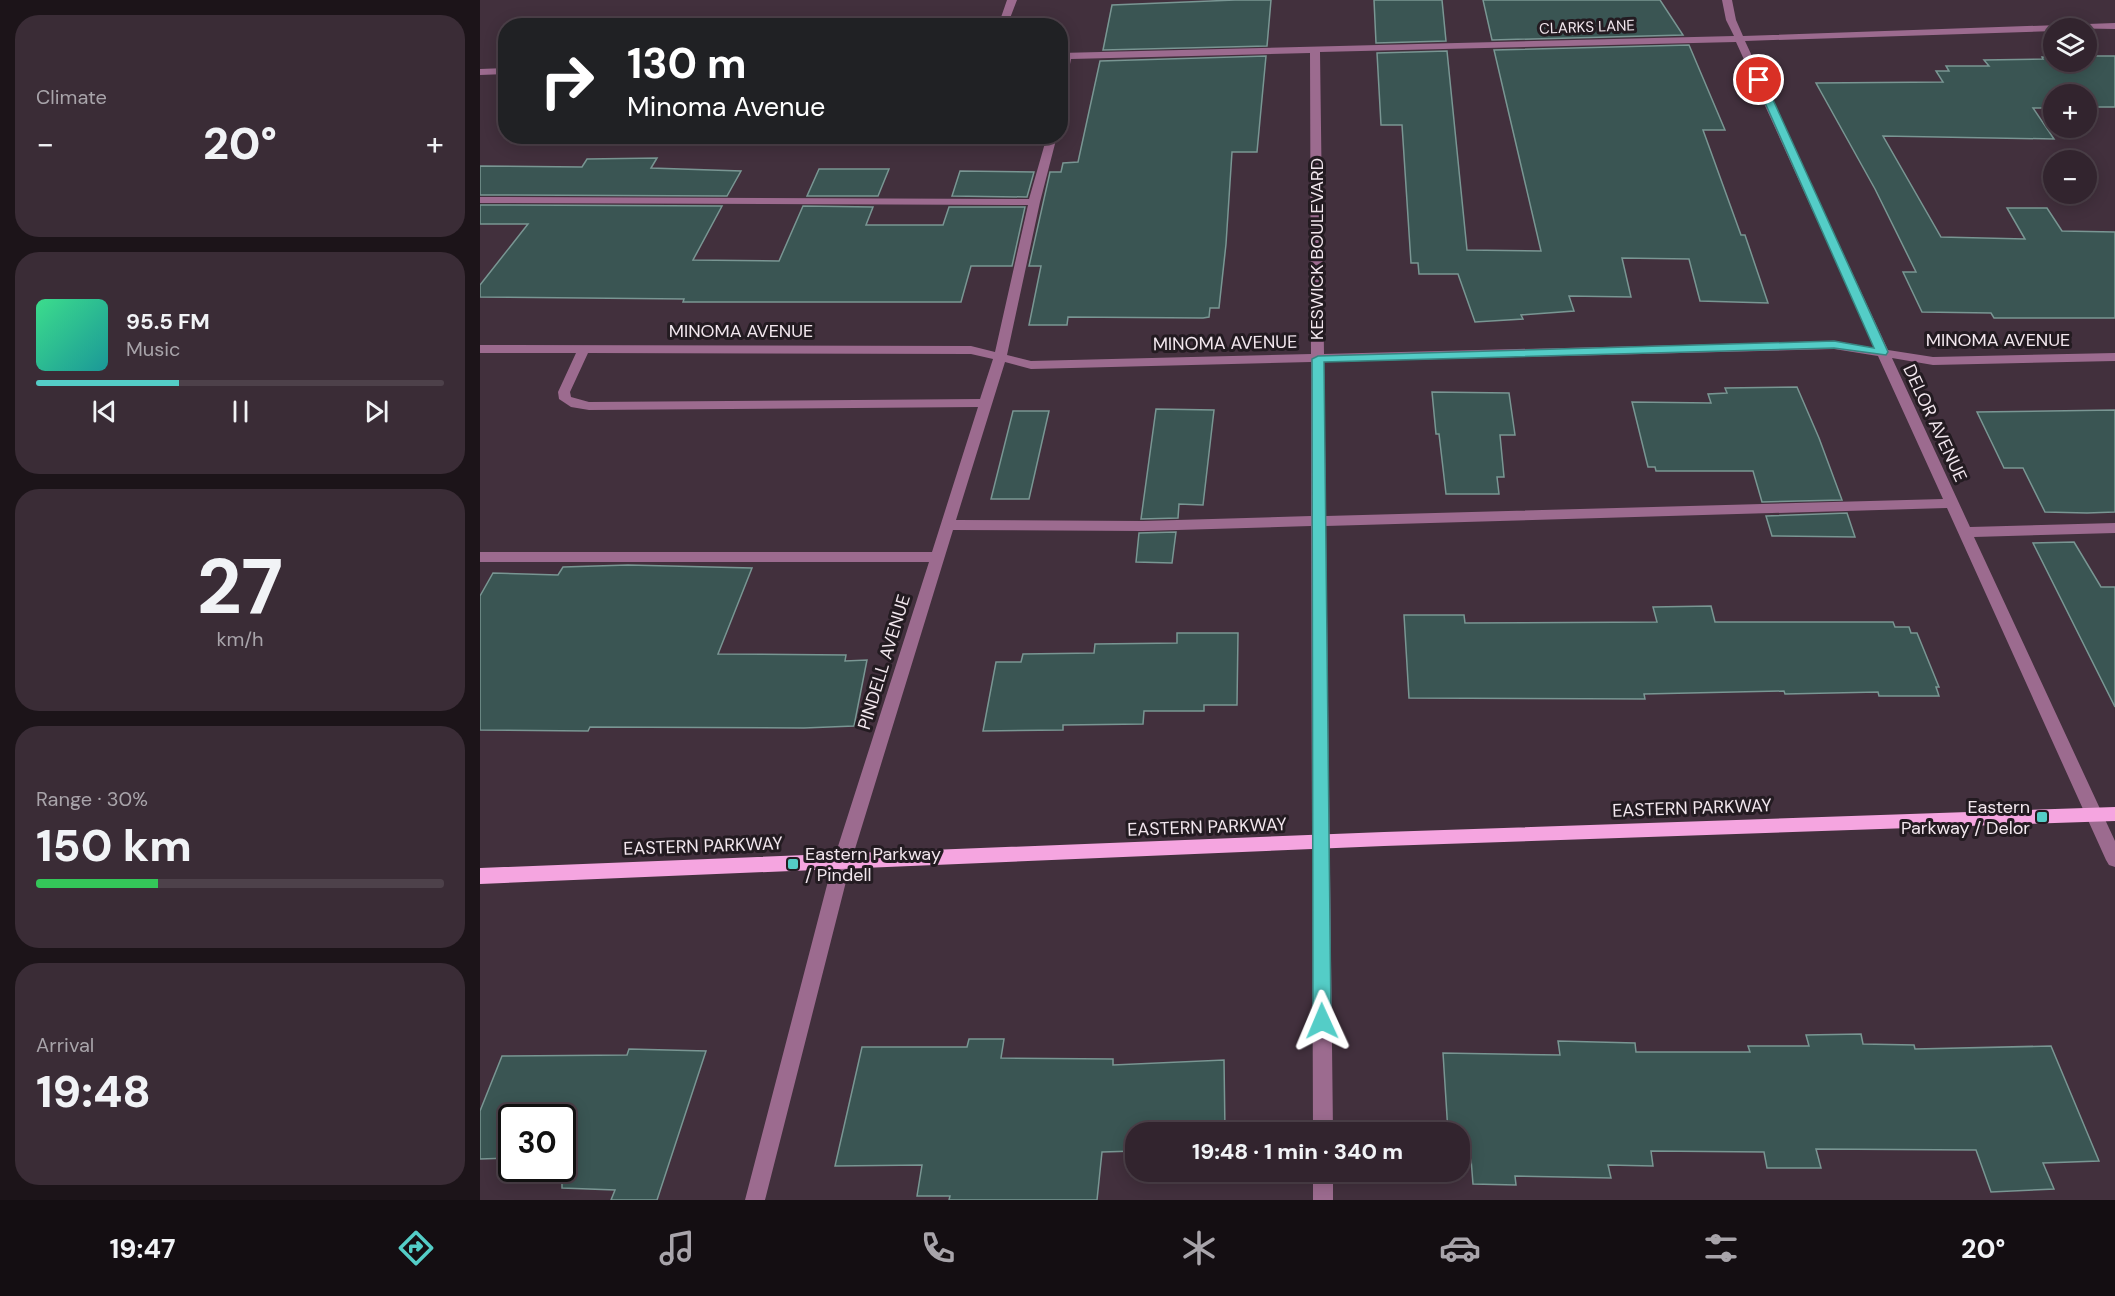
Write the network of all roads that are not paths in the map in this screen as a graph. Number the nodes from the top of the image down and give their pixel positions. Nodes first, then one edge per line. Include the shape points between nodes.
1 (1012, 0) edge
2 (1727, 0) edge
3 (1005, 18) edge
4 (2115, 26) edge
5 (1740, 39) junction
6 (1315, 50) junction
7 (1068, 56) edge
8 (498, 71) edge
9 (480, 72) edge
10 (1050, 144) edge
11 (480, 200) edge
12 (1034, 202) junction
13 (480, 349) edge
14 (584, 349) junction
15 (1882, 352) junction
16 (1000, 357) junction
17 (2115, 357) edge
18 (1318, 359) junction
19 (986, 403) junction
20 (1952, 503) junction
21 (1319, 519) junction
22 (948, 525) junction
23 (2115, 528) edge
24 (1966, 532) junction
25 (480, 557) edge
26 (938, 557) junction
27 (2115, 814) edge
28 (2095, 816) junction
29 (1321, 844) junction
30 (2115, 860) edge
31 (842, 862) junction
32 (480, 876) edge
33 (1323, 1122) edge
34 (1323, 1182) edge
35 (755, 1200) edge
36 (1323, 1200) edge

1 - 3 street
2 - 5 street, DELOR AVENUE
4 - 5 street, CLARKS LANE
5 - 6 street, CLARKS LANE
5 - 15 street, DELOR AVENUE
6 - 7 street, CLARKS LANE
6 - 18 street, KESWICK BOULEVARD
8 - 9 street
10 - 12 street, PINDELL AVENUE
11 - 12 street
12 - 16 street, PINDELL AVENUE
13 - 14 street, MINOMA AVENUE
14 - 16 street, MINOMA AVENUE via 970,350
14 - 19 street via 564,392 565,399 589,406
15 - 17 street, MINOMA AVENUE via 1934,361
15 - 18 street, MINOMA AVENUE via 1834,345
15 - 20 street, DELOR AVENUE
16 - 18 street, MINOMA AVENUE via 1031,365
16 - 19 street, PINDELL AVENUE
18 - 21 street, KESWICK BOULEVARD
19 - 22 street, PINDELL AVENUE
20 - 21 street
20 - 24 street, DELOR AVENUE
21 - 22 street via 1143,526
21 - 29 street, KESWICK BOULEVARD
22 - 26 street, PINDELL AVENUE
23 - 24 street
24 - 28 street, DELOR AVENUE
25 - 26 street
26 - 31 street, PINDELL AVENUE
27 - 28 main road, EASTERN PARKWAY
28 - 29 main road, EASTERN PARKWAY
28 - 30 street, DELOR AVENUE
29 - 31 main road, EASTERN PARKWAY
29 - 33 street, KESWICK BOULEVARD
31 - 32 main road, EASTERN PARKWAY
31 - 35 street, PINDELL AVENUE
34 - 36 street

